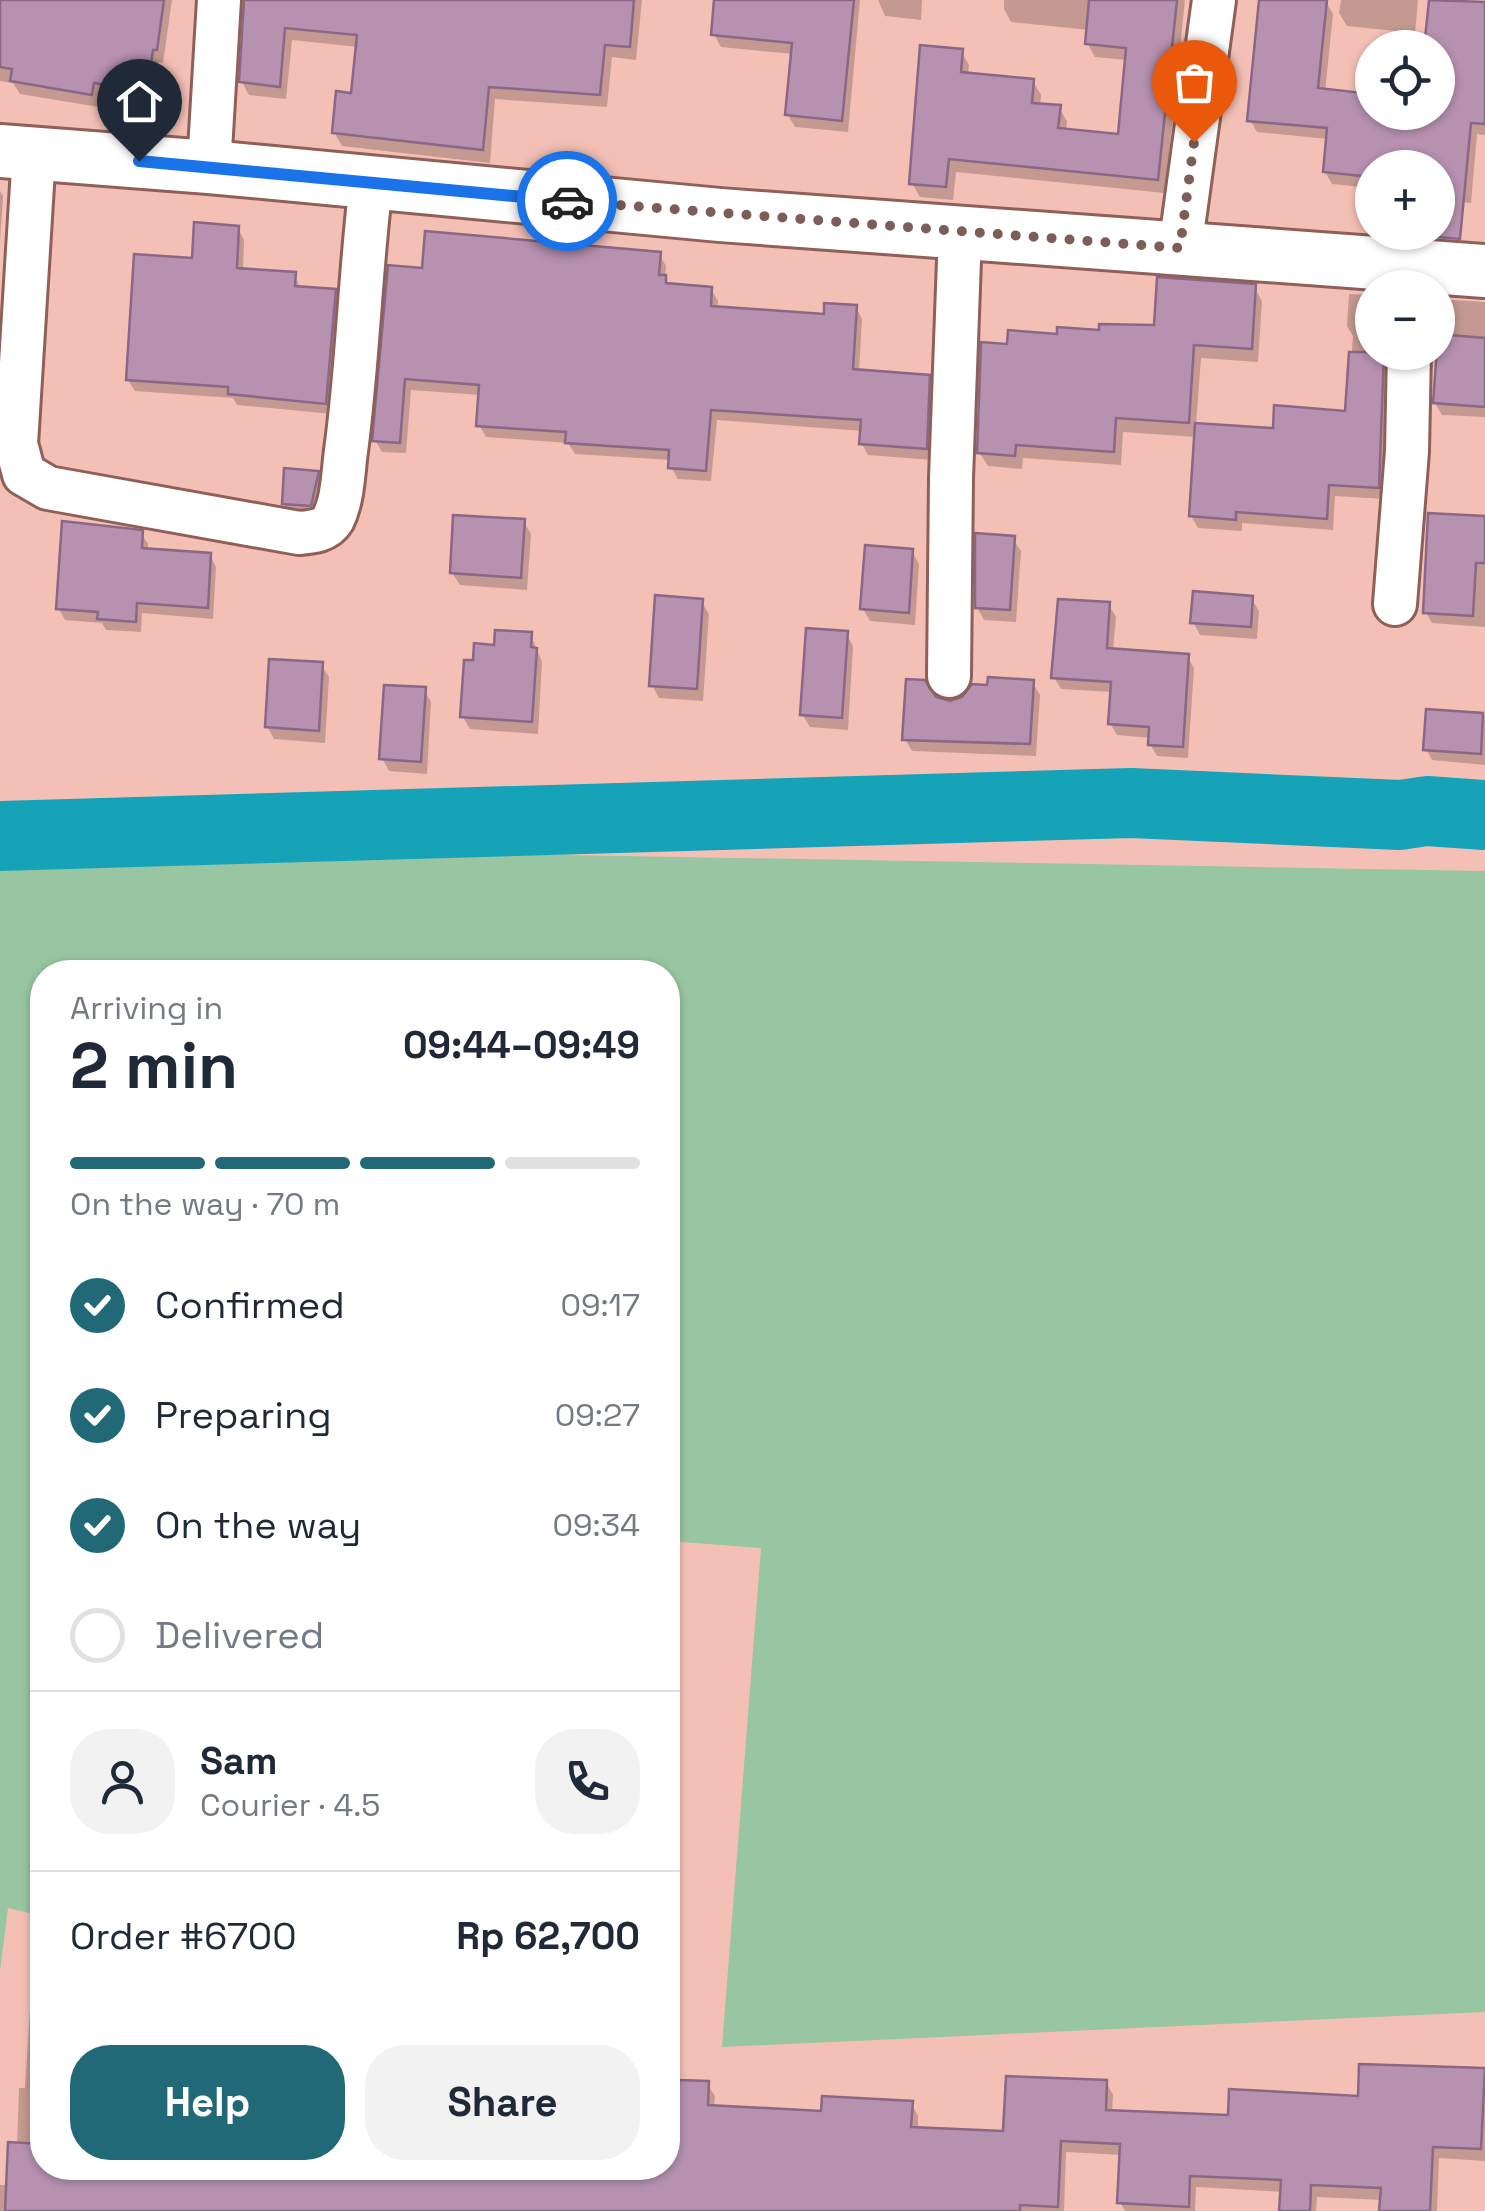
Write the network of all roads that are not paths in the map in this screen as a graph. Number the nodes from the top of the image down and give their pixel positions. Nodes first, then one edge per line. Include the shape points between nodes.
1 (218, 0) edge
2 (1214, 0) edge
3 (17, 152) edge
4 (209, 166) junction
5 (370, 184) junction
6 (960, 233) junction
7 (1180, 248) junction
8 (1361, 270) edge
9 (1485, 271) edge
10 (1455, 273) edge
11 (1409, 370) edge
12 (1395, 604) dead end
13 (949, 676) dead end

1 - 4 street
2 - 7 street
3 - 4 street
3 - 5 street via 16,444 24,474 48,488 300,533 331,523 339,502
4 - 5 street
5 - 6 street
6 - 7 street
6 - 13 street
7 - 8 street
9 - 10 street
11 - 12 street

